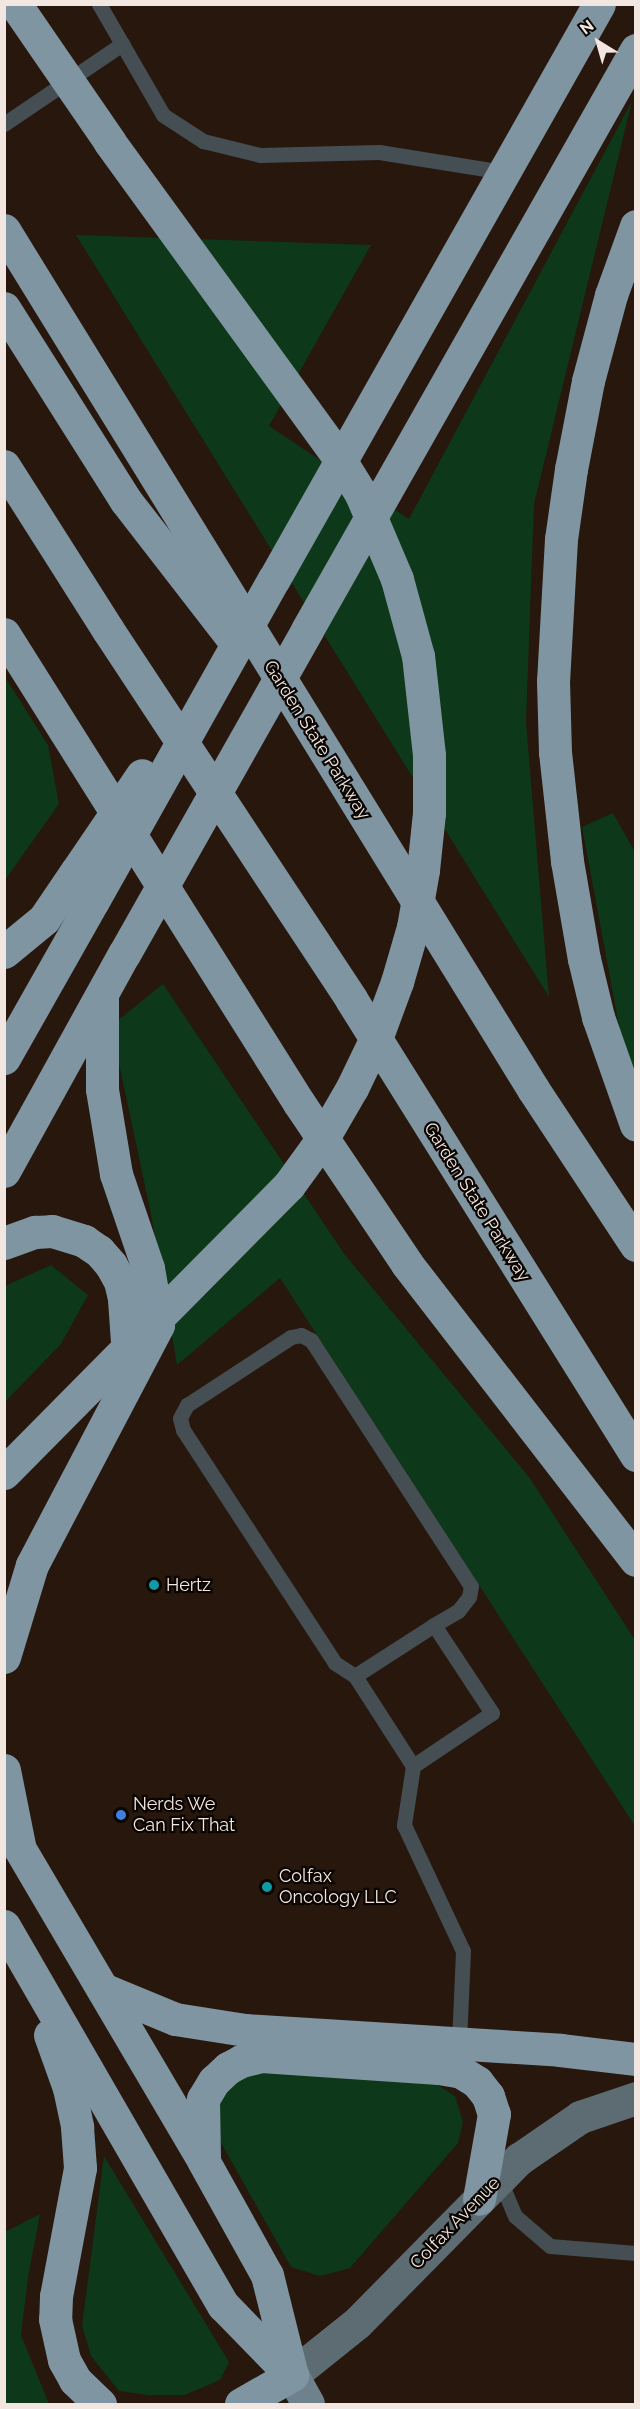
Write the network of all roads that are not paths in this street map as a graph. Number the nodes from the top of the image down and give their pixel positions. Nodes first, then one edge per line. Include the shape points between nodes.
1 (15, 4) edge
2 (99, 4) edge
3 (599, 4) edge
4 (122, 44) junction
5 (636, 50) edge
6 (4, 124) edge
7 (504, 172) junction
8 (636, 226) edge
9 (4, 231) edge
10 (4, 308) edge
11 (4, 466) edge
12 (274, 579) junction
13 (4, 634) edge
14 (341, 778) junction
15 (4, 952) edge
16 (102, 996) junction
17 (4, 1058) edge
18 (636, 1125) edge
19 (4, 1171) edge
20 (4, 1244) edge
21 (636, 1245) edge
22 (130, 1378) junction
23 (636, 1455) edge
24 (4, 1473) edge
25 (636, 1560) edge
26 (32, 1565) junction
27 (4, 1590) edge
28 (434, 1625) junction
29 (4, 1657) edge
30 (355, 1676) junction
31 (413, 1767) junction
32 (4, 1770) edge
33 (12, 1836) edge
34 (4, 1926) edge
35 (4, 1932) edge
36 (105, 1990) junction
37 (459, 2044) junction
38 (636, 2059) edge
39 (636, 2098) edge
40 (204, 2162) junction
41 (489, 2188) junction
42 (636, 2253) edge
43 (292, 2375) junction
44 (100, 2404) edge
45 (241, 2404) edge
46 (270, 2404) edge
47 (308, 2404) edge

1 - 24 highway, bridge via 110,142 311,417 361,494 397,579 418,656 429,755 429,801 421,881 398,982 367,1057 323,1138 289,1185
2 - 4 lane
3 - 7 highway
4 - 6 lane
4 - 7 lane via 163,115 203,141 260,155 380,152
5 - 16 highway, bridge
7 - 12 highway
8 - 18 highway via 611,295 588,381 571,469 561,539 553,681 563,828 584,958 598,1017
9 - 14 highway, Garden State Parkway
10 - 14 highway via 126,501
11 - 23 highway, Garden State Parkway via 351,999
12 - 15 highway, bridge via 44,919
12 - 17 highway, bridge
13 - 25 highway via 299,1103 407,1264
14 - 21 highway, Garden State Parkway via 533,1089
16 - 19 highway
16 - 22 highway via 105,1110 116,1174 148,1268 158,1325
20 - 22 highway via 35,1232 52,1231 84,1241 99,1251 120,1281
22 - 26 highway
26 - 27 highway
26 - 29 highway
28 - 30 lane
28 - 30 lane via 458,1611 469,1598 471,1586 311,1340 302,1335 291,1336 187,1405 180,1418 183,1430 335,1663
28 - 31 lane via 492,1713
30 - 31 lane
31 - 37 lane via 404,1824 463,1951
32 - 33 highway
33 - 36 highway
34 - 43 highway via 223,2305
35 - 44 highway via 55,2047 77,2127 80,2168 55,2319 64,2360 75,2380
36 - 37 highway via 175,2019 245,2030
36 - 40 highway
37 - 38 highway
39 - 41 street, Colfax Avenue via 580,2117 519,2159
40 - 41 highway via 203,2099 214,2081 241,2061 261,2056 439,2068 461,2072 477,2082 488,2096 494,2114
40 - 43 highway via 267,2275
41 - 42 lane via 550,2246
41 - 43 street, Colfax Avenue via 357,2323
43 - 45 highway
43 - 46 highway
43 - 47 main road

